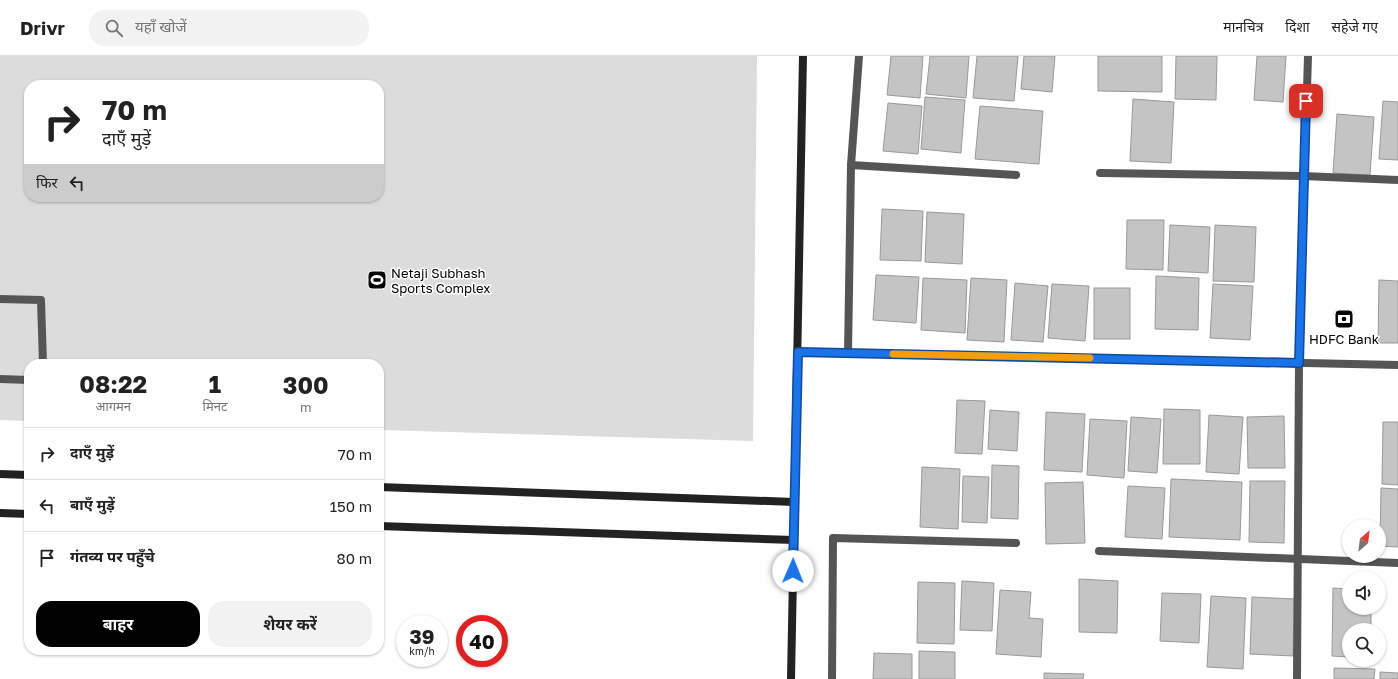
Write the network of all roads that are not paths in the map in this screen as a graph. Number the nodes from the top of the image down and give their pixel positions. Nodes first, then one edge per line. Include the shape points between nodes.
1 (803, 56) edge
2 (859, 56) edge
3 (1308, 56) edge
4 (851, 165) junction
5 (1100, 173) dead end
6 (1016, 175) dead end
7 (1303, 176) junction
8 (1398, 180) edge
9 (0, 299) edge
10 (798, 352) junction
11 (848, 353) junction
12 (43, 359) edge
13 (1299, 363) junction
14 (1398, 365) edge
15 (0, 379) edge
16 (24, 380) edge
17 (0, 474) edge
18 (24, 475) edge
19 (384, 487) edge
20 (794, 502) junction
21 (0, 513) edge
22 (24, 514) edge
23 (384, 526) edge
24 (794, 540) junction
25 (1016, 543) dead end
26 (1099, 551) dead end
27 (1297, 558) junction
28 (1398, 563) edge
29 (791, 679) edge
30 (832, 679) edge
31 (1297, 679) edge

1 - 10 street
2 - 4 street
3 - 7 street
4 - 6 street
4 - 11 street
5 - 7 street
7 - 8 street
7 - 13 street
9 - 12 street via 41,300
10 - 11 street
10 - 20 street
11 - 13 street
13 - 14 street
13 - 27 street
15 - 16 street
17 - 18 street
19 - 20 street
20 - 24 street
21 - 22 street
23 - 24 street
24 - 29 street
25 - 30 street via 833,538
26 - 27 street
27 - 28 street
27 - 31 street

